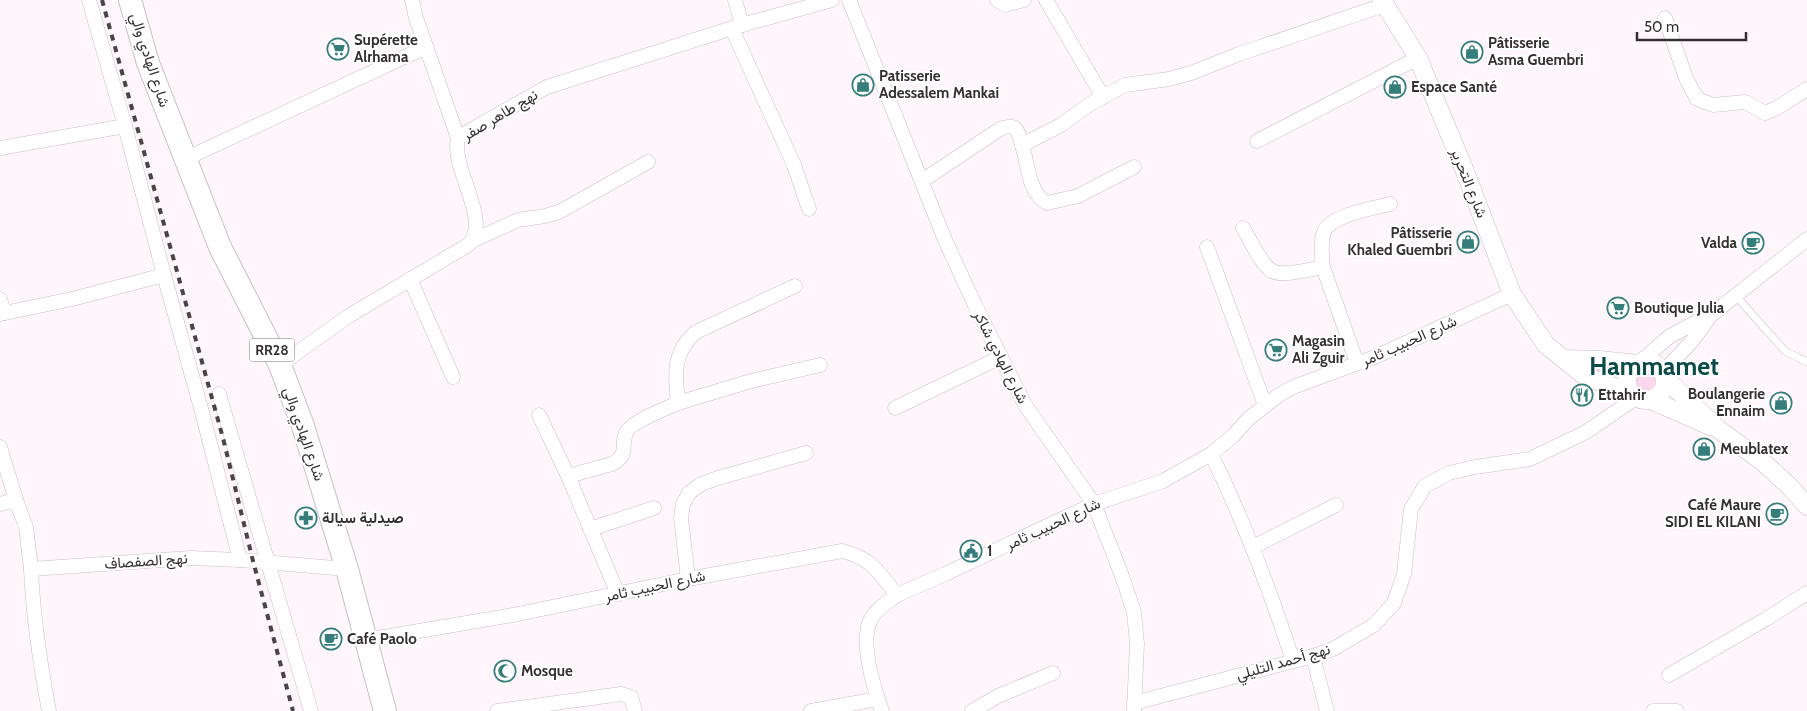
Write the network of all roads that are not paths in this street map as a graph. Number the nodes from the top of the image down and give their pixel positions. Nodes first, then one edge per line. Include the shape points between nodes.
1 (89, 0) edge
2 (130, 0) edge
3 (412, 0) edge
4 (735, 0) edge
5 (832, 0) edge
6 (849, 0) edge
7 (997, 0) edge
8 (1024, 0) edge
9 (1046, 0) edge
10 (1383, 2) edge
11 (1665, 18) dead end
12 (737, 27) junction
13 (426, 47) junction
14 (1418, 58) junction
15 (1807, 89) edge
16 (1103, 97) junction
17 (125, 126) junction
18 (458, 138) junction
19 (1257, 141) dead end
20 (1022, 145) junction
21 (0, 148) edge
22 (185, 159) junction
23 (648, 162) dead end
24 (1134, 167) dead end
25 (922, 181) junction
26 (1390, 204) dead end
27 (809, 209) dead end
28 (1243, 228) dead end
29 (474, 240) junction
30 (1807, 240) edge
31 (1207, 248) dead end
32 (1323, 267) junction
33 (164, 275) junction
34 (410, 279) junction
35 (795, 286) dead end
36 (1512, 294) junction
37 (1735, 295) junction
38 (0, 299) edge
39 (2, 314) edge
40 (1711, 315) junction
41 (1001, 357) junction
42 (1564, 359) junction
43 (1807, 362) edge
44 (1357, 363) junction
45 (1639, 363) junction
46 (280, 365) junction
47 (820, 365) dead end
48 (1664, 375) junction
49 (453, 377) dead end
50 (219, 394) dead end
51 (1639, 397) junction
52 (678, 404) junction
53 (1265, 405) junction
54 (896, 408) dead end
55 (539, 415) dead end
56 (1718, 429) junction
57 (0, 448) edge
58 (806, 453) dead end
59 (1211, 454) junction
60 (568, 476) junction
61 (16, 500) junction
62 (0, 504) edge
63 (1094, 504) junction
64 (1336, 505) dead end
65 (1807, 506) edge
66 (654, 508) dead end
67 (590, 528) junction
68 (1253, 547) junction
69 (240, 560) junction
70 (268, 562) junction
71 (32, 569) junction
72 (346, 569) junction
73 (688, 579) junction
74 (1807, 593) edge
75 (618, 594) junction
76 (897, 595) junction
77 (366, 640) junction
78 (1313, 656) junction
79 (1294, 661) junction
80 (1053, 673) dead end
81 (1668, 675) dead end
82 (880, 705) edge
83 (1134, 707) edge
84 (49, 711) edge
85 (311, 711) edge
86 (385, 711) edge
87 (497, 711) edge
88 (634, 711) edge
89 (811, 711) edge
90 (972, 711) edge
91 (1327, 711) edge
92 (1653, 711) edge
93 (1677, 711) edge

1 - 17 street
2 - 22 main road, شارع الهادي والي / RR28 via 148,63
3 - 13 street
4 - 12 street
5 - 12 street, نهج طاهر صفر
6 - 25 street, شارع الهادي شاكر
7 - 8 street via 1005,5
9 - 16 street
10 - 14 street, شارع التحرير
10 - 16 street via 1191,73 1128,84
11 - 15 street via 1686,78 1697,99 1712,105 1745,102 1765,113
12 - 18 street, نهج طاهر صفر via 547,87
12 - 27 street
13 - 18 street
13 - 22 street
14 - 19 street
14 - 36 street, شارع التحرير
16 - 20 street via 1061,125
17 - 21 street
17 - 33 street
18 - 29 street, نهج طاهر صفر via 456,148 476,223
20 - 24 street via 1038,196 1047,203 1078,196
20 - 25 street via 1016,129 1008,126
22 - 46 main road, شارع الهادي والي / RR28 via 220,248
23 - 29 street via 559,212 518,220
25 - 41 street, شارع الهادي شاكر via 945,240
26 - 32 street via 1336,219 1324,231
28 - 32 street via 1272,272
29 - 34 street
30 - 37 street
31 - 53 street
32 - 44 street
33 - 39 street
33 - 69 street
34 - 46 street via 329,328
34 - 49 street
35 - 52 street via 696,332 687,340 679,352
36 - 42 street, شارع التحرير via 1546,345
36 - 44 street, شارع الحبيب ثامر
37 - 40 street
37 - 43 lane via 1785,352
38 - 39 street
40 - 45 street via 1670,336
40 - 48 street
41 - 54 street
41 - 63 street, شارع الهادي شاكر via 1025,405
42 - 45 street
42 - 51 street, شارع التحرير via 1586,377
44 - 53 street, شارع الحبيب ثامر via 1294,387
45 - 48 street via 1654,363
45 - 51 street via 1626,380
46 - 72 main road, شارع الهادي والي / RR28 via 303,426
47 - 52 street via 751,381
48 - 51 street via 1662,392
48 - 56 street
50 - 70 street
51 - 56 street, شارع التحرير
51 - 78 street, نهج أحمد التليلي via 1586,432 1530,459 1449,473 1424,486 1411,509 1404,574 1394,603 1374,625 1333,649
52 - 60 street via 630,428 619,460
53 - 59 street, شارع الحبيب ثامر
55 - 60 street
56 - 65 street via 1763,462
57 - 61 street
58 - 73 street via 709,481 689,493 683,504 682,518
59 - 63 street, شارع الحبيب ثامر via 1163,481
59 - 68 street
60 - 67 street
61 - 62 street
61 - 71 street via 26,527
63 - 76 street, شارع الحبيب ثامر
63 - 83 street, شارع الهادي شاكر via 1134,612 1137,644
64 - 68 street
66 - 67 street
67 - 75 street
68 - 79 street
69 - 70 street, نهج الصفصاف
69 - 71 street, نهج الصفصاف via 190,558
70 - 72 street, نهج الصفصاف
70 - 85 street
71 - 84 street via 33,612
72 - 77 main road, شارع الهادي والي / RR28
73 - 75 street, شارع الحبيب ثامر
73 - 76 street, شارع الحبيب ثامر via 842,551 865,559
74 - 81 street
75 - 77 street, شارع الحبيب ثامر
76 - 82 street via 872,618 867,634 867,652
77 - 86 main road, شارع الهادي والي / RR28
78 - 79 street, نهج أحمد التليلي
78 - 91 street
79 - 83 street, نهج أحمد التليلي
80 - 90 street via 998,696
82 - 89 street
87 - 88 street via 622,694 631,698
92 - 93 street

